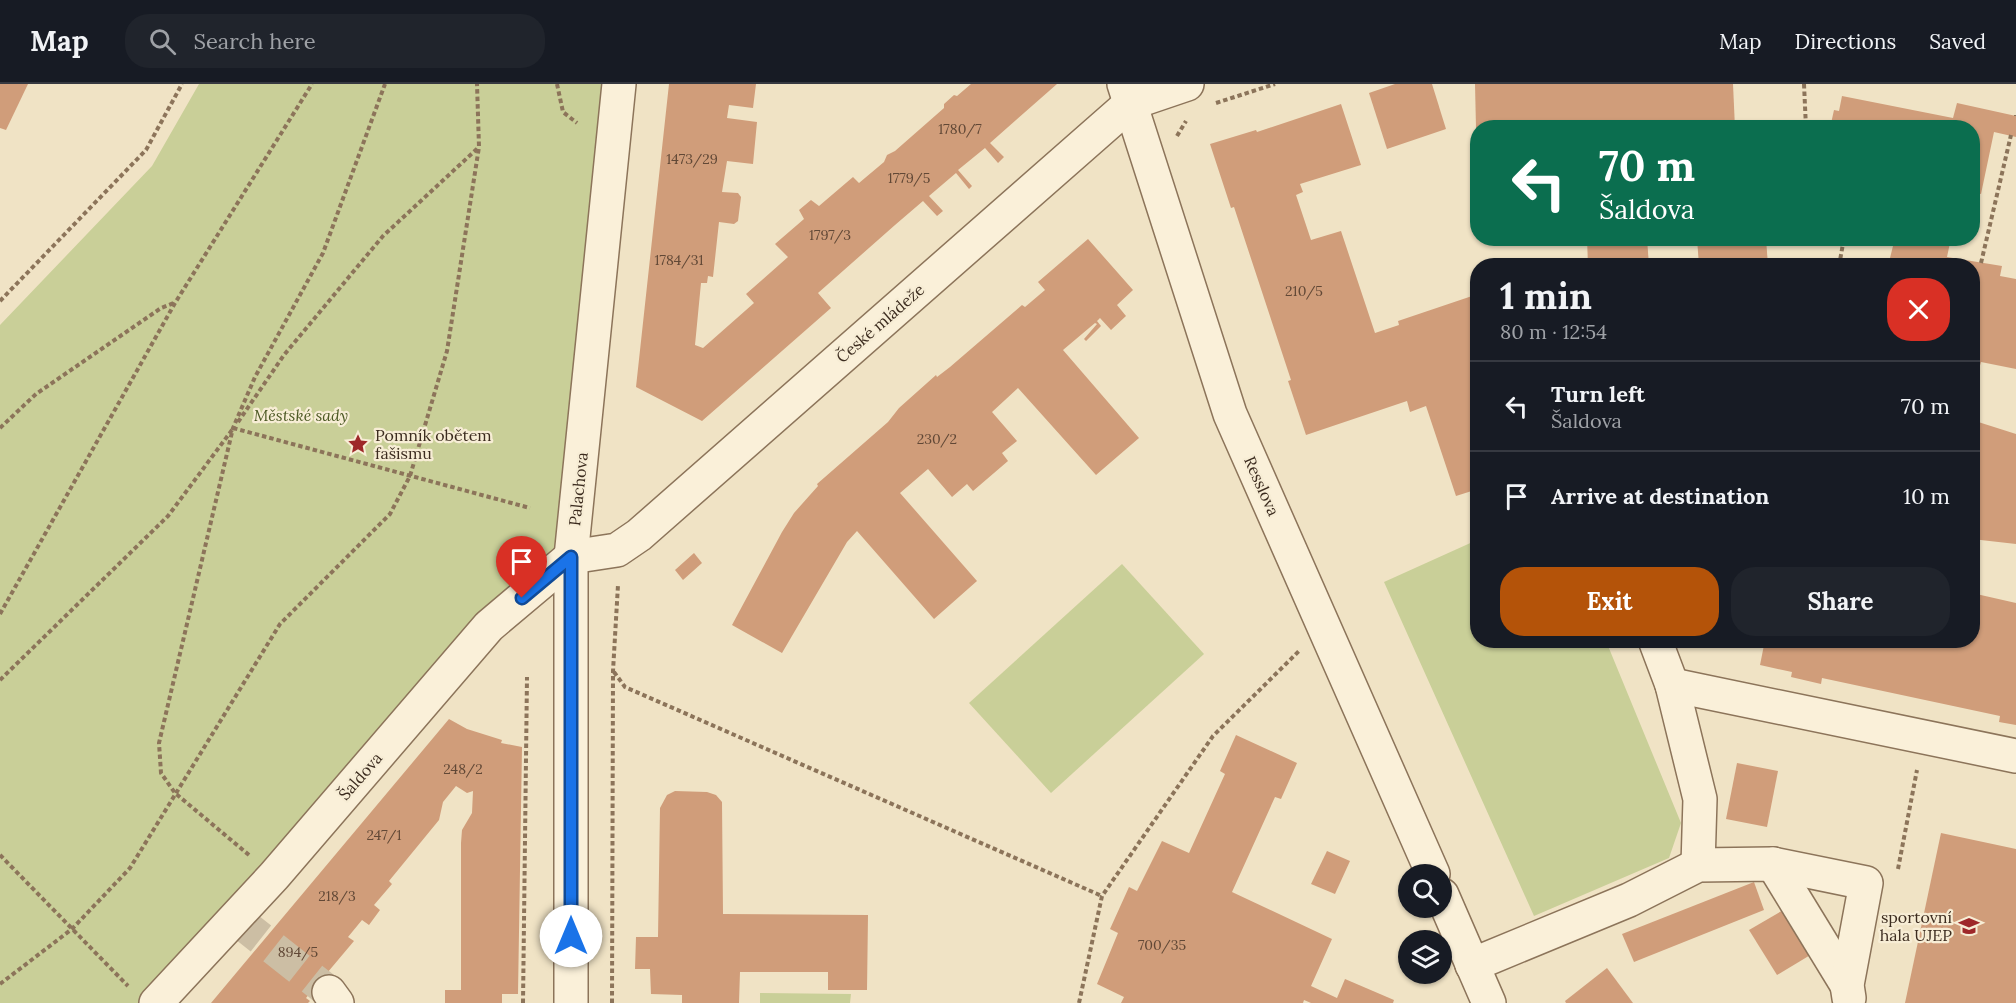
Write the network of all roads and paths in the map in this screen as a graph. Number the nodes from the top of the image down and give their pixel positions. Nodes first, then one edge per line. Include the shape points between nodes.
1 (182, 84) edge
2 (312, 84) edge
3 (385, 84) edge
4 (477, 84) edge
5 (557, 84) edge
6 (619, 84) edge
7 (1187, 84) edge
8 (1275, 84) edge
9 (1804, 84) edge
10 (1132, 90) edge
11 (1213, 104) dead end
12 (1188, 118) dead end
13 (1806, 120) edge
14 (577, 123) dead end
15 (2011, 135) dead end
16 (1174, 142) dead end
17 (479, 147) junction
18 (1982, 263) dead end
19 (0, 301) edge
20 (175, 303) junction
21 (0, 428) edge
22 (233, 428) junction
23 (410, 476) junction
24 (530, 508) dead end
25 (571, 557) junction
26 (618, 583) dead end
27 (0, 614) edge
28 (1657, 648) edge
29 (1301, 649) dead end
30 (613, 671) junction
31 (527, 677) dead end
32 (0, 680) edge
33 (1672, 686) junction
34 (1923, 737) junction
35 (2016, 756) edge
36 (175, 793) junction
37 (0, 855) edge
38 (250, 856) dead end
39 (1429, 864) edge
40 (1773, 864) junction
41 (1698, 865) junction
42 (1897, 874) dead end
43 (1102, 896) junction
44 (1452, 918) edge
45 (72, 929) junction
46 (1472, 965) junction
47 (0, 984) edge
48 (143, 996) edge
49 (524, 1003) edge
50 (571, 1003) edge
51 (612, 1003) edge
52 (1079, 1003) edge
53 (1489, 1003) edge

1 - 19 path via 146,150
2 - 20 path
3 - 22 path via 322,253 255,377
4 - 17 path
5 - 14 path via 563,112
6 - 25 street, Palachova
7 - 10 street, České mládeže
8 - 11 path
9 - 13 path
10 - 25 street, České mládeže via 639,535 617,549
10 - 39 street, Resslova via 1230,414
12 - 16 path
15 - 18 path
17 - 22 path via 383,236 284,355
17 - 23 path via 447,351
20 - 21 path via 160,308 36,394
20 - 27 path
22 - 23 path
22 - 32 path via 168,516
22 - 36 path via 159,742 161,773
23 - 24 path
23 - 36 path via 390,514 280,624
25 - 48 street, Šaldova via 489,626 274,876
25 - 50 street, Palachova
26 - 30 path
28 - 33 street
29 - 43 path via 1213,736
30 - 43 path via 625,687
30 - 51 path
31 - 49 path
33 - 34 street
33 - 41 street via 1700,799
34 - 35 street
34 - 42 path
36 - 38 path
36 - 45 path via 130,868
37 - 45 path
40 - 40 street via 1866,883 1848,991
40 - 41 street
41 - 46 street via 1629,900
43 - 52 path
44 - 46 street
45 - 47 path
45 - 48 path
46 - 53 street

